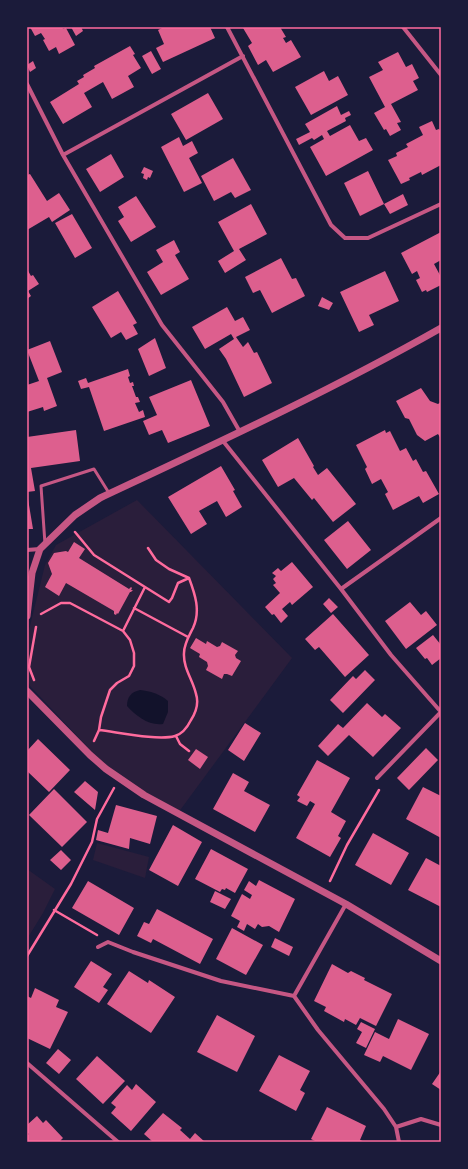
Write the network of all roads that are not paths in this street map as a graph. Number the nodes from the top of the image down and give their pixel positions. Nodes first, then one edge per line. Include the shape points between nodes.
1 (227, 27) edge
2 (403, 27) edge
3 (242, 56) junction
4 (441, 75) edge
5 (27, 84) edge
6 (63, 155) junction
7 (441, 204) edge
8 (441, 328) edge
9 (240, 432) junction
10 (222, 440) junction
11 (109, 493) junction
12 (441, 518) edge
13 (42, 547) junction
14 (27, 550) edge
15 (341, 589) junction
16 (27, 616) edge
17 (27, 691) edge
18 (441, 712) edge
19 (378, 778) road end
20 (346, 904) junction
21 (98, 947) dead end
22 (441, 960) edge
23 (294, 996) junction
24 (27, 1063) edge
25 (441, 1125) edge
26 (396, 1127) junction
27 (118, 1142) edge
28 (399, 1142) edge

1 - 3 street
2 - 4 street
3 - 6 street
3 - 7 street via 331,225 345,238 368,238
5 - 6 street
6 - 9 street via 162,325 223,402
8 - 9 street via 383,361
9 - 10 street
10 - 11 street
10 - 15 street
11 - 13 street via 75,515
11 - 13 lane via 94,469 41,486
12 - 15 street
13 - 14 street
13 - 16 street via 32,574
15 - 18 street via 391,655
17 - 20 street via 90,755 144,795
18 - 19 street
20 - 22 street
20 - 23 street
21 - 23 street via 108,942 221,981
23 - 26 street
24 - 27 street
25 - 26 street via 420,1118
26 - 28 street

